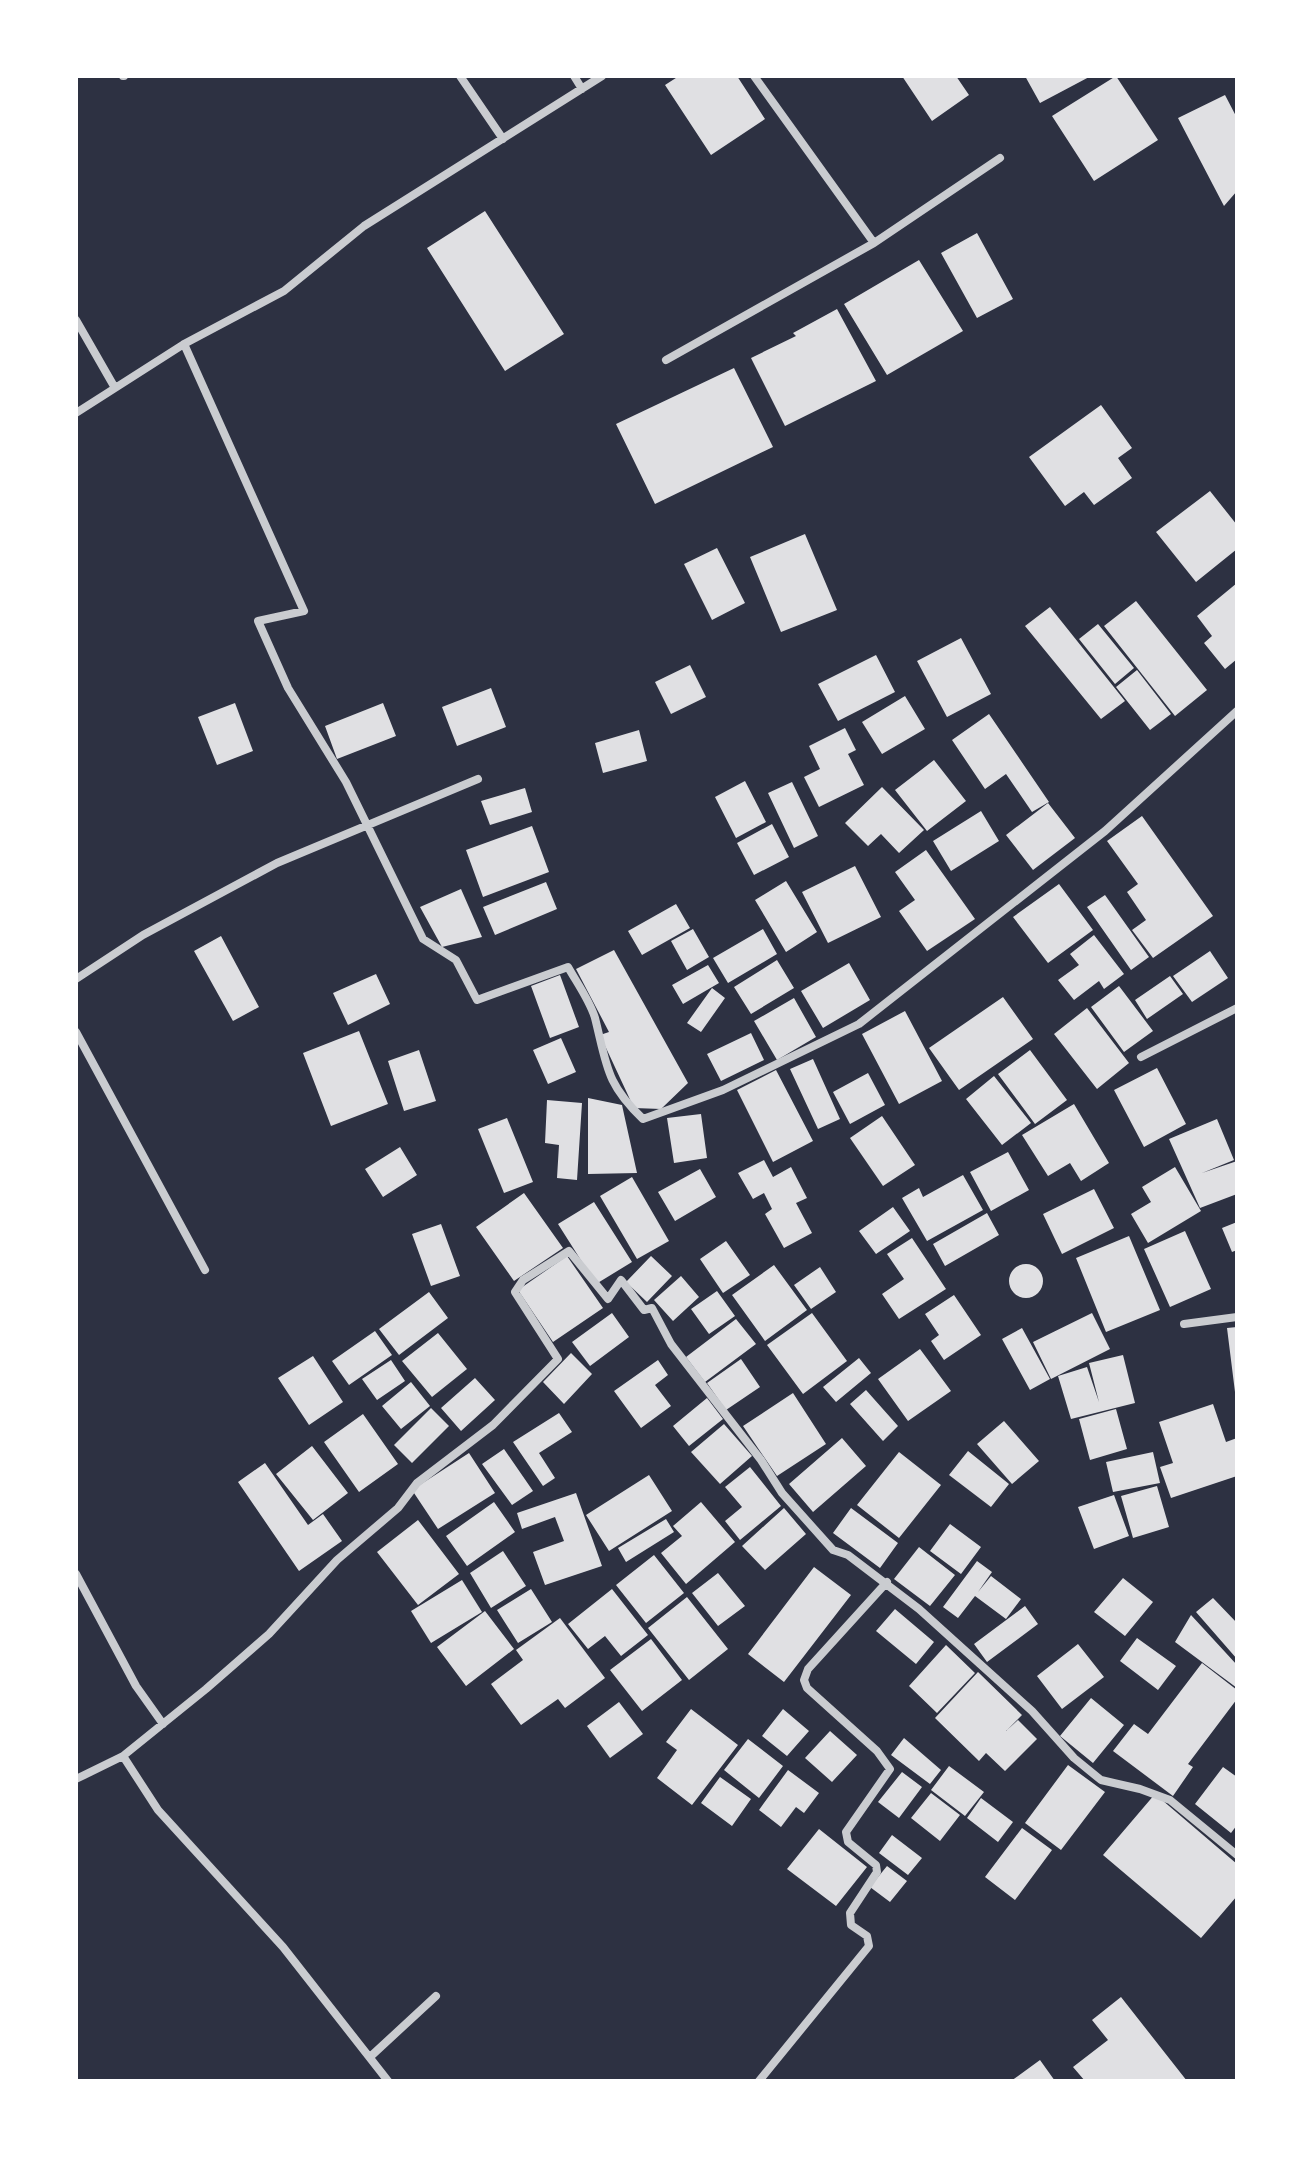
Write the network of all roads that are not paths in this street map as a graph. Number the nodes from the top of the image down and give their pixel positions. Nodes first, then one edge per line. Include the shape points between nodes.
1 (460, 76) edge
2 (574, 76) edge
3 (602, 76) edge
4 (754, 76) edge
5 (582, 89) junction
6 (503, 139) junction
7 (1000, 158) dead end
8 (874, 243) junction
9 (76, 320) edge
10 (184, 344) junction
11 (666, 360) dead end
12 (115, 388) junction
13 (76, 413) edge
14 (1237, 711) edge
15 (478, 779) dead end
16 (366, 823) junction
17 (76, 979) edge
18 (1237, 1008) edge
19 (76, 1032) edge
20 (1141, 1057) dead end
21 (205, 1270) dead end
22 (1237, 1317) edge
23 (1184, 1324) dead end
24 (76, 1574) edge
25 (887, 1582) junction
26 (163, 1724) junction
27 (123, 1756) junction
28 (76, 1779) edge
29 (1237, 1855) edge
30 (436, 1996) dead end
31 (370, 2057) junction
32 (388, 2081) edge
33 (759, 2081) edge

1 - 6 street
2 - 5 street
3 - 5 street
4 - 8 street
5 - 6 street
6 - 10 street via 364,226 284,291
7 - 8 street
8 - 11 street
9 - 12 street
10 - 12 street
10 - 16 street via 304,611 258,621 288,688
12 - 13 street
14 - 16 street via 1105,831 859,1024 723,1090 643,1119 618,1095 594,1016 568,967 477,1000 456,960 423,939
15 - 16 street
16 - 17 street via 200,903
18 - 20 street
19 - 21 street
22 - 23 street
24 - 26 street via 136,1686
25 - 26 street via 833,1550 782,1493 671,1344 652,1308 644,1310 621,1280 608,1299 569,1251 523,1280 515,1292 558,1359 493,1425 417,1483 269,1634
25 - 29 street via 1101,1780 1170,1800
25 - 33 street via 808,1669 804,1680 890,1769 846,1832 848,1842 876,1865 877,1872 850,1913 851,1925 867,1936 869,1946
26 - 27 street
27 - 28 street
27 - 31 street via 158,1810 283,1947
30 - 31 street
31 - 32 street

